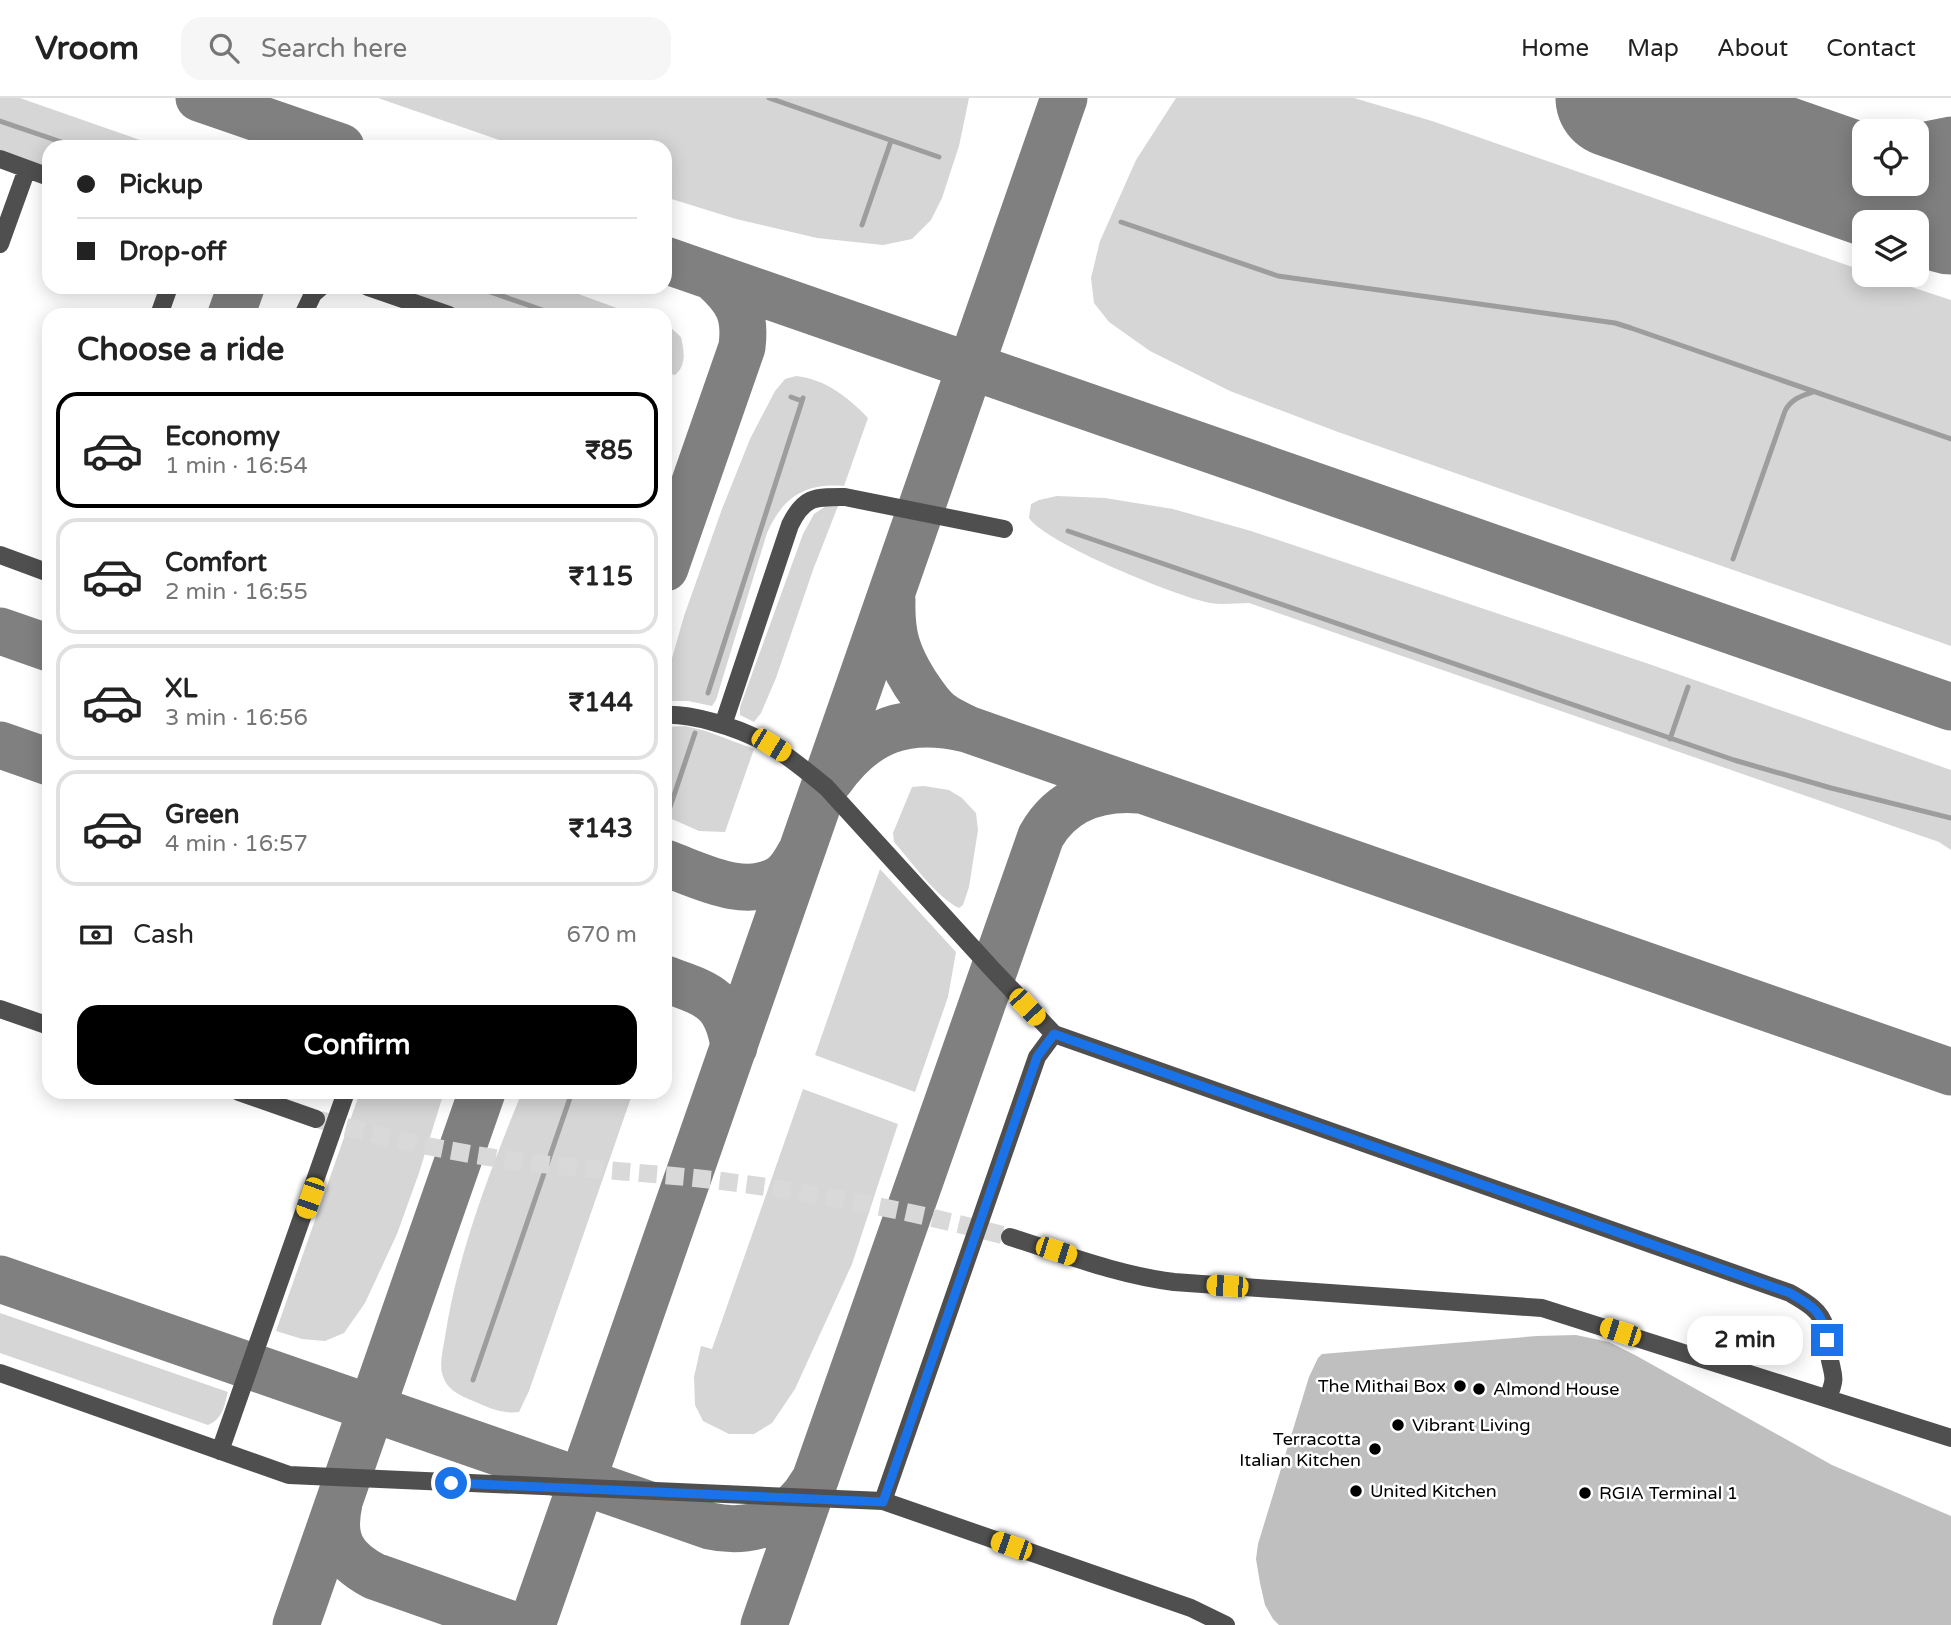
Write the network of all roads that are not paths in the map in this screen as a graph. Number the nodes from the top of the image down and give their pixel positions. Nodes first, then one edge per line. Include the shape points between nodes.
1 (0, 159) edge
2 (27, 169) junction
3 (42, 174) edge
4 (0, 244) edge
5 (388, 294) edge
6 (429, 308) edge
7 (1004, 529) dead end
8 (0, 555) edge
9 (42, 570) edge
10 (672, 715) edge
11 (723, 725) junction
12 (0, 1009) edge
13 (42, 1024) edge
14 (1054, 1034) junction
15 (259, 1099) edge
16 (344, 1099) edge
17 (316, 1119) tunnel mouth
18 (1010, 1237) tunnel mouth
19 (0, 1373) edge
20 (1828, 1398) junction
21 (1951, 1438) edge
22 (220, 1451) junction
23 (883, 1502) junction
24 (1226, 1625) edge

1 - 2 lane
2 - 3 lane
2 - 4 lane
5 - 6 lane
7 - 11 lane via 845,497 807,502 790,525
8 - 9 lane
10 - 11 lane
11 - 14 lane via 759,738 802,765 826,787
12 - 13 lane
14 - 20 lane via 1790,1293 1817,1311 1825,1325 1835,1380
14 - 23 lane via 1037,1057
15 - 17 lane
16 - 22 lane
18 - 20 lane via 1148,1279 1542,1308
19 - 22 lane
20 - 21 lane
22 - 23 lane via 289,1475
23 - 24 lane via 1191,1608

